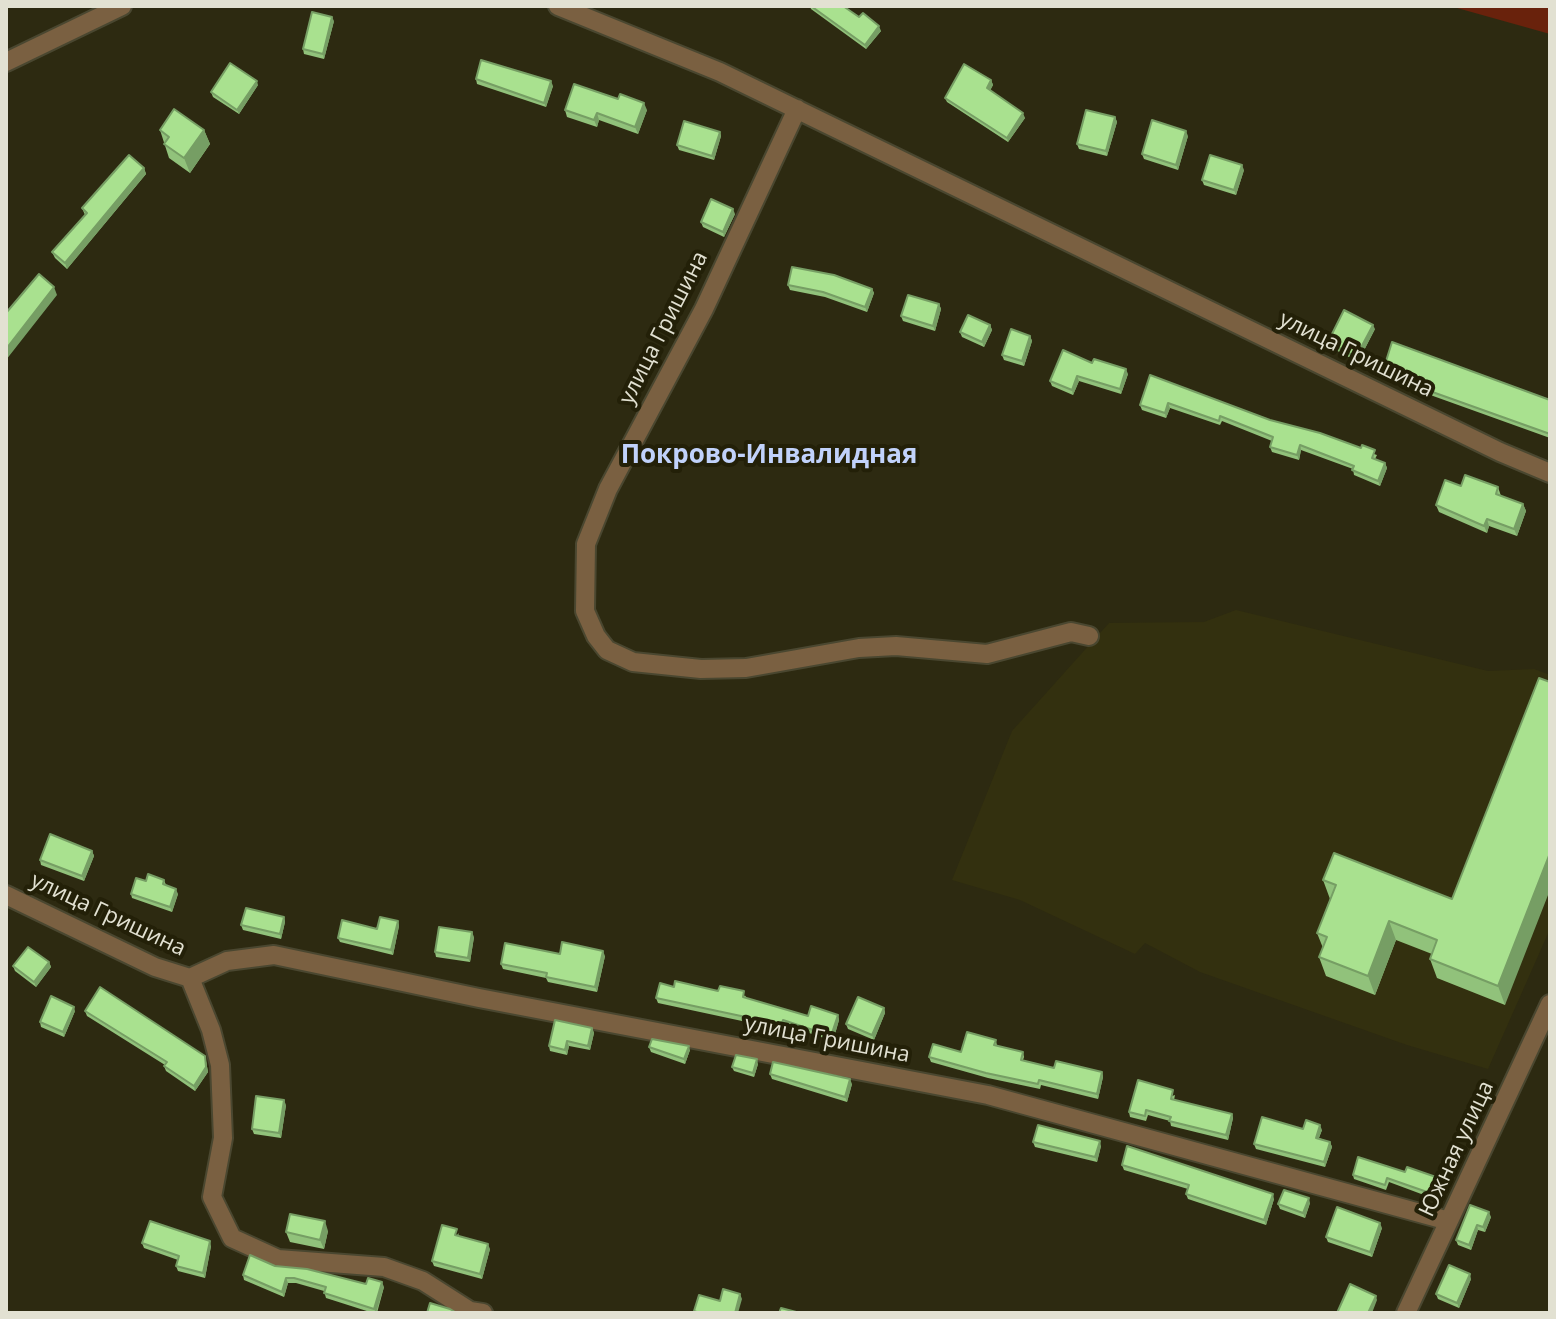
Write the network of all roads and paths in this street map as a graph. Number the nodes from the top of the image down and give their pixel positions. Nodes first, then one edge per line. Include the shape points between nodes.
1 (122, 6) edge
2 (558, 6) edge
3 (6, 62) edge
4 (797, 109) junction
5 (1550, 473) edge
6 (1089, 636) dead end
7 (6, 895) edge
8 (190, 978) junction
9 (1550, 1004) edge
10 (1543, 1040) edge
11 (1449, 1221) junction
12 (483, 1313) edge
13 (1406, 1313) edge

1 - 3 street
2 - 4 street, улица Гришина
4 - 5 street, улица Гришина
4 - 6 street, улица Гришина via 704,309 608,489 586,544 585,611 596,636 607,650 633,662 701,669 746,668 896,646 987,654 1071,632
7 - 8 street, улица Гришина via 155,967
8 - 11 street, улица Гришина via 227,961 274,955 988,1095
8 - 12 street, улица Гришина via 220,1065 223,1138 212,1197 232,1238 278,1259 384,1267
9 - 10 street, Южная улица
10 - 11 street, Южная улица
11 - 13 street, Южная улица

